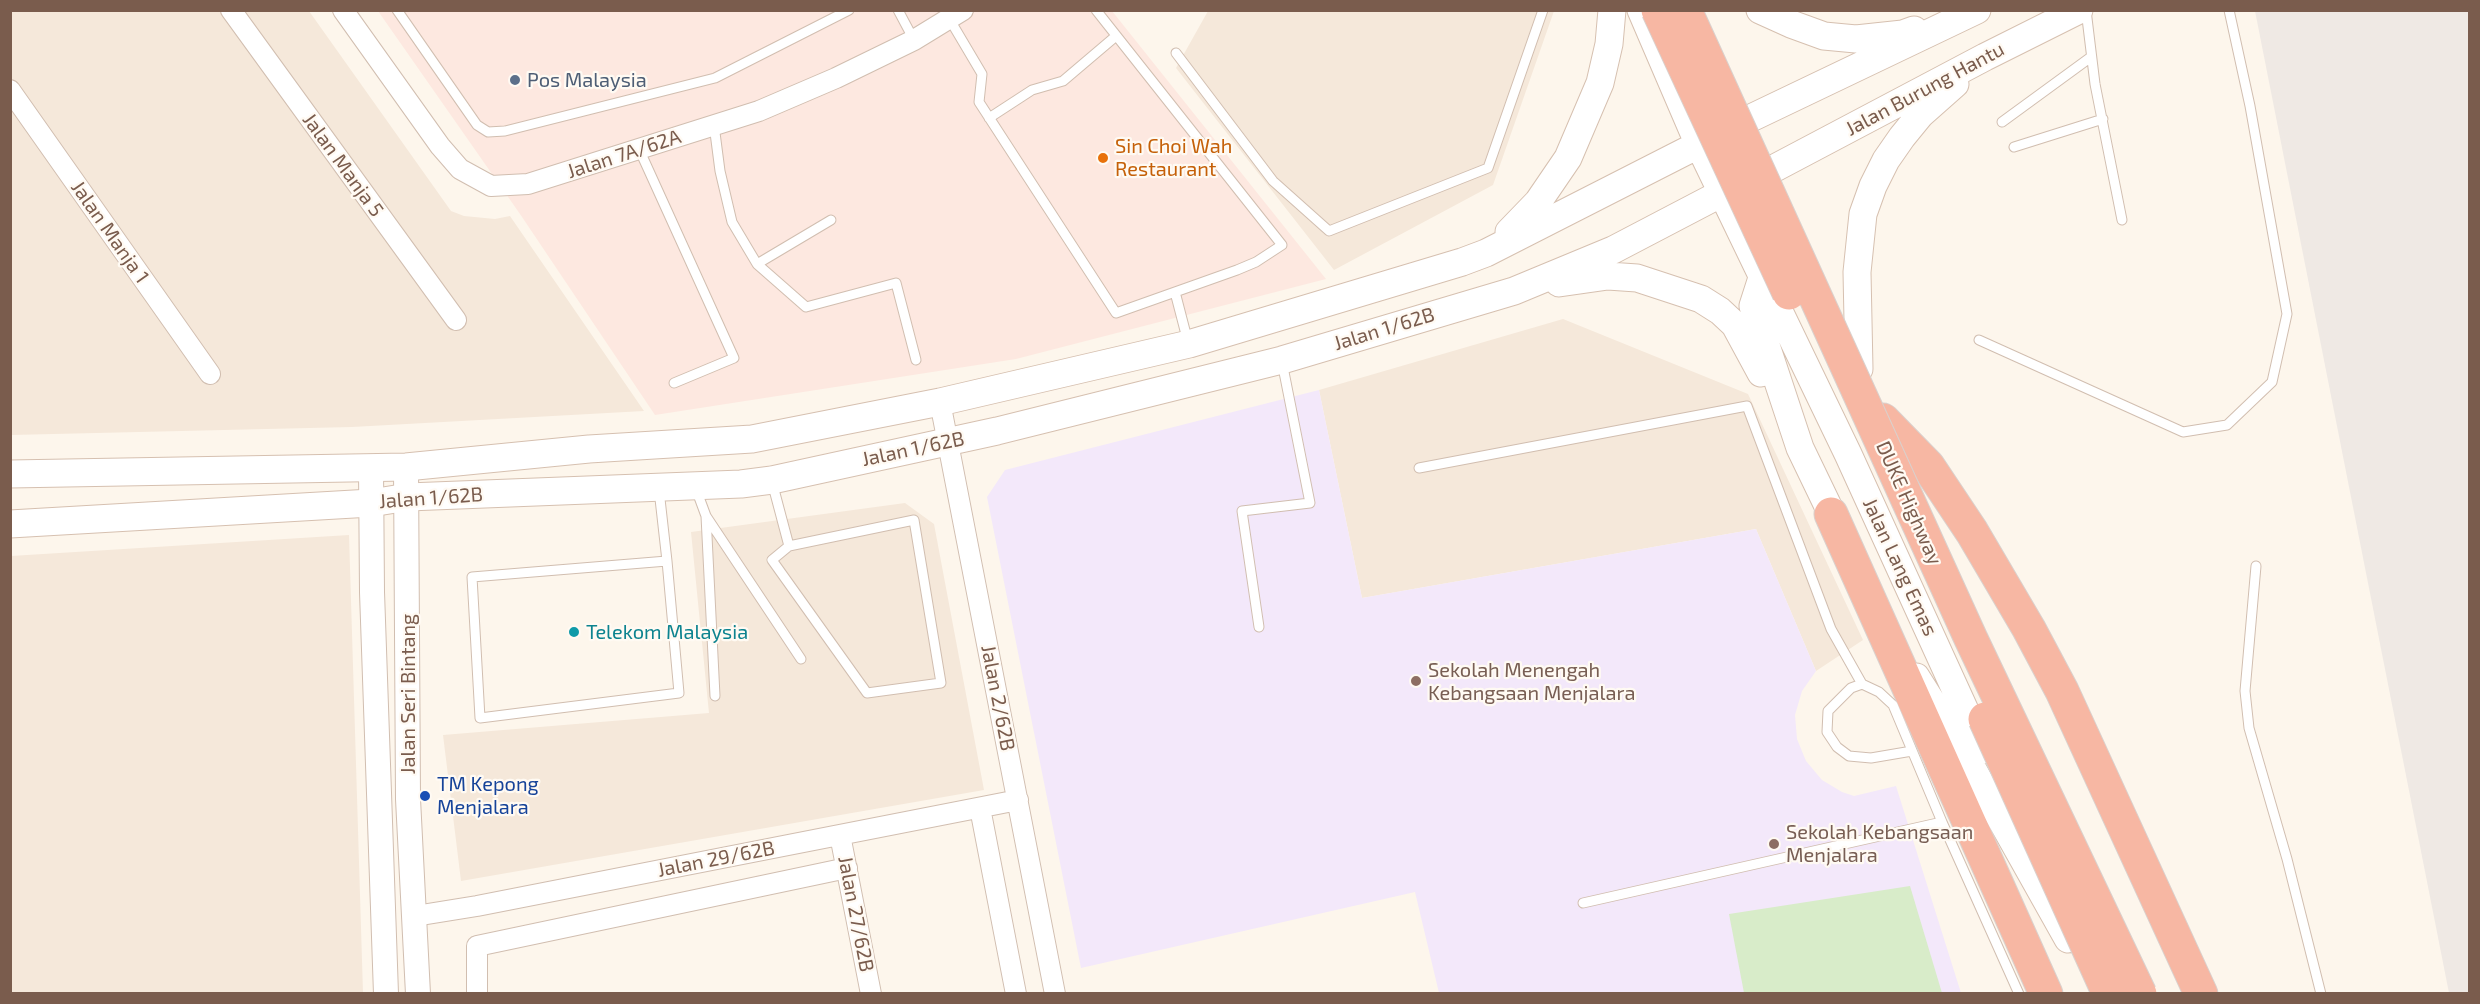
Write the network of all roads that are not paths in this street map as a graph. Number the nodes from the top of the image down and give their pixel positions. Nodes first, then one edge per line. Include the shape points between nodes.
1 (231, 10) edge
2 (344, 10) edge
3 (397, 10) edge
4 (849, 10) edge
5 (898, 10) edge
6 (1096, 10) edge
7 (1543, 10) edge
8 (1612, 10) edge
9 (1641, 10) edge
10 (1658, 10) edge
11 (1685, 10) edge
12 (1702, 10) edge
13 (1760, 10) edge
14 (2079, 10) edge
15 (2086, 10) edge
16 (2229, 10) edge
17 (1973, 12) edge
18 (956, 15) edge
19 (1116, 36) junction
20 (914, 40) junction
21 (1176, 53) dead end
22 (1985, 57) junction
23 (2091, 57) junction
24 (10, 90) edge
25 (989, 118) junction
26 (1749, 119) junction
27 (2103, 119) junction
28 (2002, 122) dead end
29 (714, 125) junction
30 (1699, 144) junction
31 (2014, 147) dead end
32 (639, 149) junction
33 (1773, 170) junction
34 (1722, 193) junction
35 (831, 220) dead end
36 (2122, 220) dead end
37 (1486, 253) junction
38 (757, 264) junction
39 (1762, 278) junction
40 (1514, 291) junction
41 (1175, 292) junction
42 (456, 320) dead end
43 (1978, 340) dead end
44 (1189, 344) junction
45 (916, 360) dead end
46 (1282, 360) junction
47 (1859, 369) junction
48 (210, 375) dead end
49 (674, 383) dead end
50 (940, 402) junction
51 (1883, 420) junction
52 (948, 441) junction
53 (1800, 448) junction
54 (406, 467) junction
55 (371, 468) junction
56 (1419, 468) dead end
57 (10, 474) edge
58 (772, 480) junction
59 (695, 486) junction
60 (659, 488) junction
61 (408, 498) junction
62 (371, 503) junction
63 (1831, 514) junction
64 (706, 516) junction
65 (10, 524) edge
66 (789, 546) junction
67 (668, 561) junction
68 (2256, 566) dead end
69 (1259, 627) dead end
70 (801, 659) dead end
71 (1862, 684) junction
72 (716, 696) dead end
73 (1912, 751) junction
74 (1018, 800) junction
75 (980, 808) junction
76 (1942, 822) junction
77 (840, 835) junction
78 (847, 868) junction
79 (1583, 903) dead end
80 (415, 916) junction
81 (2067, 939) junction
82 (386, 993) edge
83 (418, 993) edge
84 (477, 993) edge
85 (871, 993) edge
86 (1016, 993) edge
87 (1055, 993) edge
88 (2019, 993) edge
89 (2046, 993) edge
90 (2092, 993) edge
91 (2109, 993) edge
92 (2140, 993) edge
93 (2154, 993) edge
94 (2201, 993) edge
95 (2321, 993) edge

1 - 42 street, Jalan Manja 5
2 - 32 street, Jalan 7A/62A via 460,170 491,186 528,184
3 - 4 lane via 477,125 488,132 506,131 715,78
5 - 20 lane
6 - 19 lane
7 - 21 lane via 1488,168 1329,231 1273,181
8 - 37 main road via 1600,83 1568,158 1538,202
9 - 30 main road, Jalan Lang Emas
10 - 91 highway, DUKE Highway, bridge
11 - 92 highway, DUKE Highway, bridge via 1971,639
12 - 26 main road
13 - 17 main road via 1824,36 1856,39 1903,34
14 - 22 main road, Jalan Burung Hantu
15 - 23 lane
16 - 43 lane via 2287,314 2272,382 2227,425 2183,432
17 - 26 main road
18 - 20 street, Jalan 7A/62A
18 - 25 lane via 982,74 979,102
19 - 25 lane via 1063,81 1032,90
19 - 41 lane via 1282,245 1256,262
20 - 29 street, Jalan 7A/62A via 836,78
22 - 33 main road, Jalan Burung Hantu
22 - 47 main road via 1920,115 1886,160 1873,186 1863,214 1857,272
23 - 27 lane
23 - 28 lane
24 - 48 street, Jalan Manja 1
25 - 41 lane via 1116,313
26 - 30 main road, Jalan 1/62B
26 - 33 main road
27 - 31 lane
27 - 36 lane
29 - 32 street, Jalan 7A/62A
29 - 38 lane via 732,222
30 - 34 main road, Jalan Lang Emas
30 - 37 main road, Jalan 1/62B
32 - 49 lane via 734,358
33 - 34 main road, Jalan 1/62B
33 - 47 main road
34 - 39 main road, Jalan Lang Emas
34 - 40 main road, Jalan 1/62B via 1613,250
35 - 38 lane
37 - 44 main road, Jalan 1/62B
38 - 45 lane via 806,307 896,283
39 - 53 main road via 1753,306
39 - 81 main road, Jalan Lang Emas via 1908,582
40 - 46 main road, Jalan 1/62B
40 - 53 main road via 1592,278 1624,277 1651,281 1701,299 1735,326
41 - 44 lane
44 - 50 main road, Jalan 1/62B
46 - 52 main road, Jalan 1/62B
46 - 69 lane via 1310,503 1242,511
47 - 51 main road
50 - 52 street, Jalan 2/62B
50 - 54 main road, Jalan 1/62B via 752,439 590,449
51 - 93 main road
51 - 94 highway via 1928,466 2030,629
52 - 58 main road, Jalan 1/62B
52 - 74 street, Jalan 2/62B
53 - 63 main road
54 - 55 main road, Jalan 1/62B
54 - 61 street, Jalan Seri Bintang
55 - 57 main road, Jalan 1/62B
55 - 62 street, Jalan Seri Bintang
56 - 71 lane via 1747,406 1831,629
58 - 59 main road, Jalan 1/62B
58 - 66 lane
59 - 60 main road, Jalan 1/62B
59 - 64 lane
60 - 61 main road, Jalan 1/62B
60 - 67 lane
61 - 62 main road, Jalan 1/62B
61 - 80 street, Jalan Seri Bintang via 408,799
62 - 65 main road, Jalan 1/62B
62 - 82 street, Jalan Seri Bintang
63 - 81 main road via 1914,672
63 - 89 highway
64 - 70 lane
64 - 72 lane
66 - 66 lane via 914,520 941,683 867,693 772,560
67 - 67 lane via 472,577 480,718 679,693
68 - 95 lane via 2245,692 2249,728
71 - 73 lane via 1893,705
71 - 73 lane via 1845,693 1828,711 1827,732 1837,747 1849,756 1871,758
73 - 76 lane
74 - 75 street, Jalan 29/62B
74 - 87 street, Jalan 2/62B
75 - 77 street, Jalan 29/62B
75 - 86 street
76 - 79 lane
76 - 88 lane
77 - 78 street, Jalan 27/62B
77 - 80 street, Jalan 29/62B
78 - 84 street, Jalan 29/62B via 477,946
78 - 85 street, Jalan 27/62B
80 - 83 street, Jalan Seri Bintang
81 - 90 main road, Jalan Lang Emas

